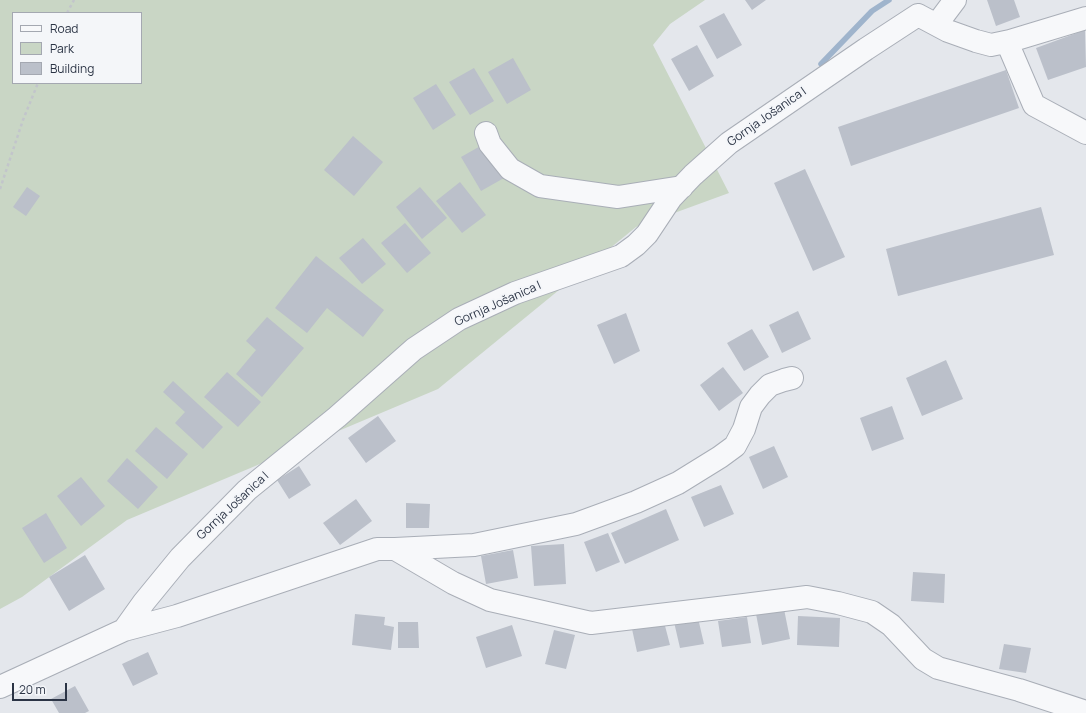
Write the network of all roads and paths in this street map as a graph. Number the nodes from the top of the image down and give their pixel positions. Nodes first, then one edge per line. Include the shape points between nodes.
1 (74, 0) edge
2 (955, 0) edge
3 (921, 10) edge
4 (68, 12) edge
5 (1086, 18) edge
6 (1007, 42) junction
7 (38, 84) edge
8 (486, 133) dead end
9 (1086, 133) edge
10 (682, 187) junction
11 (0, 189) edge
12 (792, 378) dead end
13 (395, 549) junction
14 (124, 630) junction
15 (0, 687) edge
16 (1086, 712) edge

1 - 4 path
2 - 3 street, Gornja Jošanica I
3 - 6 street via 948,31 991,45
3 - 10 street, Gornja Jošanica I via 729,143
5 - 6 street
6 - 9 street via 1034,105
7 - 11 path
8 - 10 street via 490,144 510,169 540,186 618,197
10 - 14 street, Gornja Jošanica I via 671,198 647,234 621,256 515,293 459,319 414,349 337,417 247,490 180,558
12 - 13 street via 770,385 760,395 751,407 735,446 678,483 636,502 576,524 474,545
13 - 14 street via 377,549 177,616
13 - 16 street via 453,583 490,600 591,623 807,597 838,603 872,612 891,625 923,659 938,668
14 - 15 street, Gornja Jošanica I

